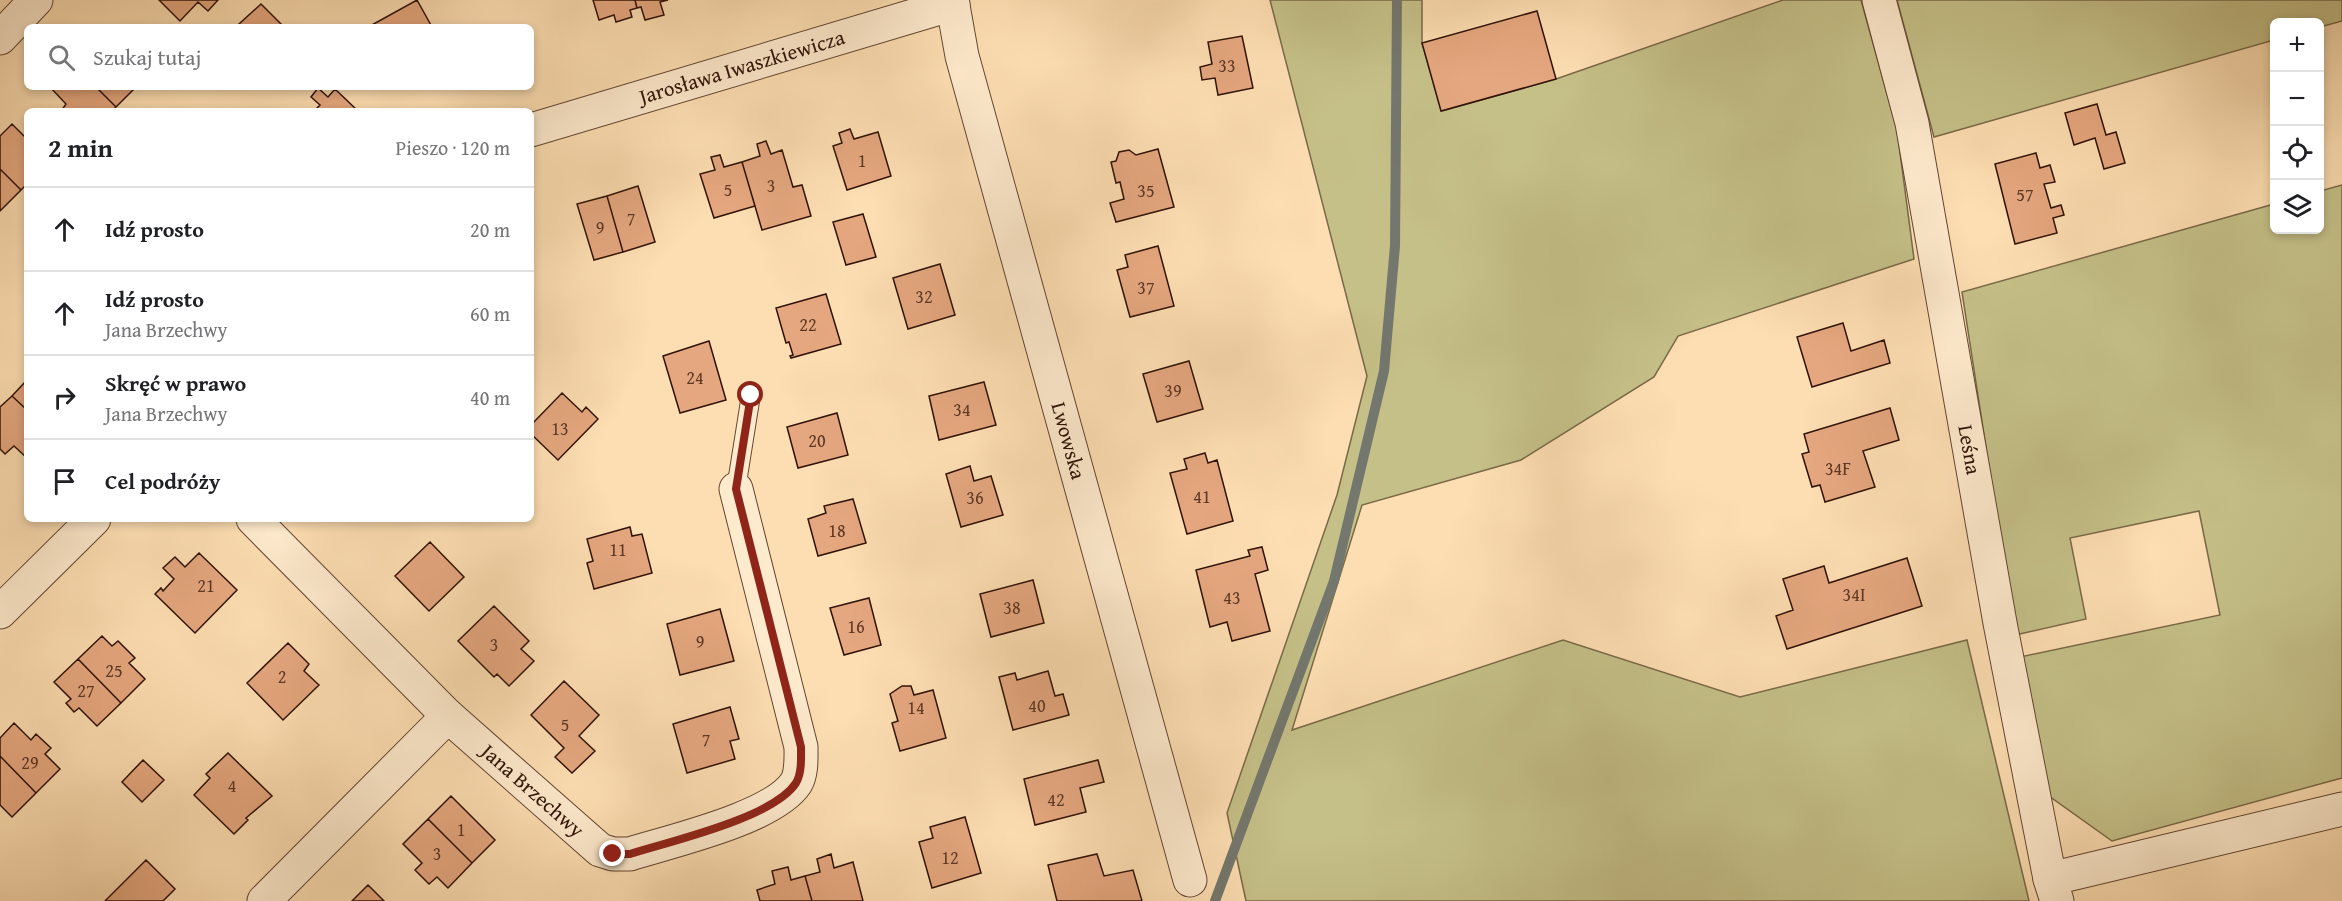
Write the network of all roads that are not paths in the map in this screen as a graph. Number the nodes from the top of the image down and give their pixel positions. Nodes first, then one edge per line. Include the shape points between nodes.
1 (36, 0) edge
2 (1879, 0) edge
3 (952, 2) edge
4 (0, 38) edge
5 (534, 129) edge
6 (751, 395) dead end
7 (736, 489) joint
8 (91, 522) edge
9 (256, 522) edge
10 (0, 612) edge
11 (448, 716) junction
12 (2342, 809) edge
13 (1190, 880) dead end
14 (2053, 890) edge
15 (264, 901) edge

1 - 4 street
2 - 14 street, Leśna via 1912,123 2000,623
3 - 5 street, Jarosława Iwaszkiewicza
3 - 13 street, Lwowska via 962,56
6 - 7 lane
7 - 11 street, Jana Brzechwy via 801,747 797,782 784,796 745,817 630,854 613,854 600,850
8 - 10 street
9 - 11 street, Jana Brzechwy
11 - 15 street
12 - 14 street

